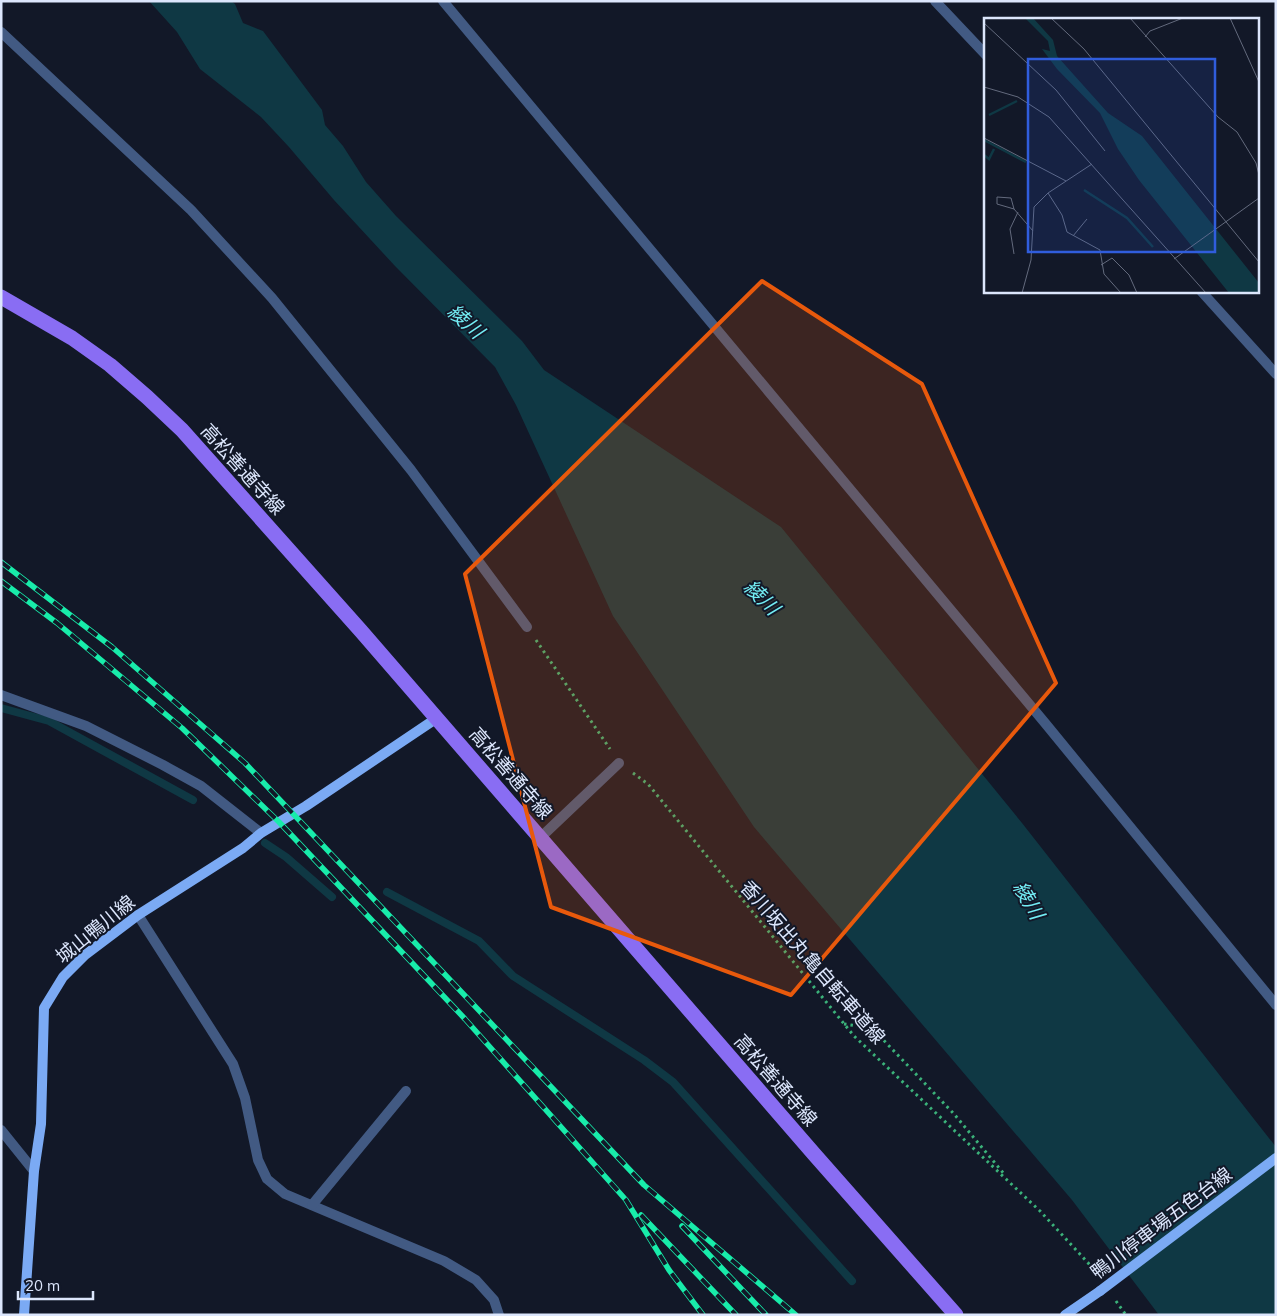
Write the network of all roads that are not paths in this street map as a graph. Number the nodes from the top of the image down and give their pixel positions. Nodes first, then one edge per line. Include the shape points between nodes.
1 (444, 1) edge
2 (935, 1) edge
3 (1, 32) edge
4 (984, 53) edge
5 (1203, 292) edge
6 (1, 297) edge
7 (1276, 374) edge
8 (527, 627) road end
9 (1, 695) edge
10 (437, 718) junction
11 (619, 763) road end
12 (260, 833) junction
13 (540, 838) junction
14 (138, 915) junction
15 (1276, 1005) edge
16 (406, 1091) dead end
17 (1, 1130) edge
18 (1276, 1158) edge
19 (34, 1171) junction
20 (312, 1205) junction
21 (24, 1315) edge
22 (499, 1315) edge
23 (956, 1315) edge
24 (1065, 1315) edge

1 - 15 street via 1039,715
2 - 4 street
3 - 8 street via 191,210 272,298 411,470
5 - 7 street
6 - 10 main road, 高松善通寺線 via 72,338 110,365 182,430
9 - 12 street via 86,726 163,764 201,786
10 - 12 main road, 城山鴨川線
10 - 13 main road, 高松善通寺線
11 - 13 street
12 - 14 main road, 城山鴨川線 via 243,848
13 - 23 main road, 高松善通寺線
14 - 19 main road, 城山鴨川線 via 84,955 63,977 44,1008 42,1124
14 - 20 street via 233,1064 245,1098 258,1160 267,1179 285,1194
16 - 20 street
17 - 19 street
18 - 24 main road, 鴨川停車場五色台線, bridge
19 - 21 main road, 城山鴨川線
20 - 22 street via 444,1261 476,1280 494,1300

